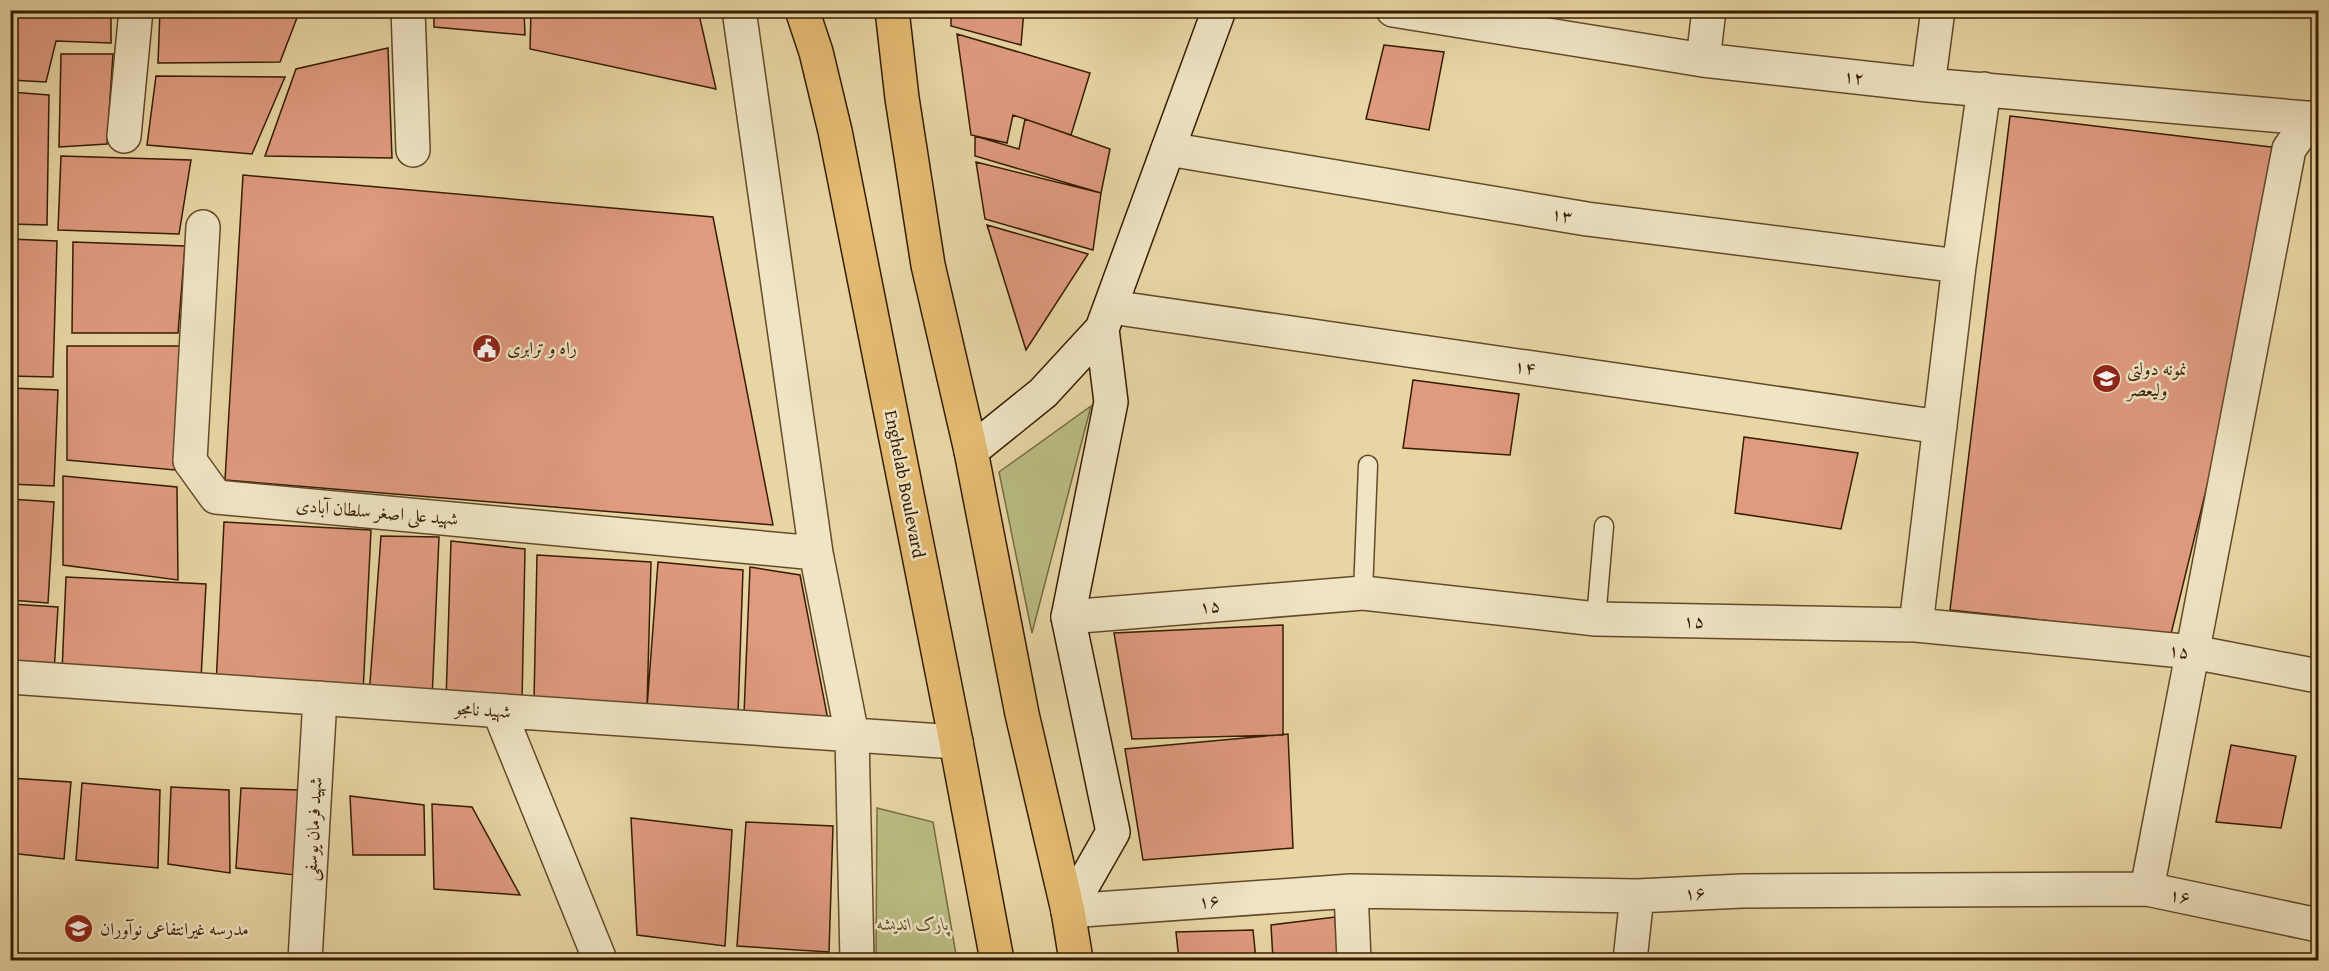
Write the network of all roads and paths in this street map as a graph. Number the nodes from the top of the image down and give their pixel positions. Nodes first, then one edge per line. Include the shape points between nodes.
1 (136, 10) edge
2 (408, 10) edge
3 (740, 10) edge
4 (802, 10) edge
5 (808, 10) edge
6 (892, 10) edge
7 (1219, 10) edge
8 (1392, 10) edge
9 (1709, 10) edge
10 (1938, 10) edge
11 (816, 52) junction
12 (1703, 60) junction
13 (1928, 85) junction
14 (1984, 89) junction
15 (2315, 118) edge
16 (123, 136) dead end
17 (1168, 149) junction
18 (413, 150) dead end
19 (203, 227) dead end
20 (1959, 267) junction
21 (1106, 318) junction
22 (1940, 427) junction
23 (971, 451) junction
24 (1368, 465) dead end
25 (1604, 526) dead end
26 (816, 554) junction
27 (1364, 593) junction
28 (1068, 618) junction
29 (1596, 619) junction
30 (1917, 625) junction
31 (2193, 652) junction
32 (2319, 676) edge
33 (10, 677) edge
34 (320, 698) junction
35 (499, 711) junction
36 (852, 735) junction
37 (956, 742) junction
38 (2147, 889) junction
39 (1351, 891) junction
40 (1637, 896) junction
41 (1068, 911) junction
42 (2319, 925) edge
43 (305, 960) edge
44 (600, 960) edge
45 (857, 960) edge
46 (997, 960) edge
47 (1076, 960) edge
48 (1354, 960) edge
49 (1630, 960) edge

1 - 16 street
2 - 18 street
3 - 26 street
4 - 11 main road, Enghelab Boulevard
5 - 11 main road
6 - 23 main road via 928,265
7 - 17 street
8 - 12 street, ۱۲
9 - 12 street
10 - 13 street
11 - 37 main road, Enghelab Boulevard
12 - 13 street, ۱۲
13 - 14 street, ۱۲
14 - 15 street, ۱۲
14 - 20 street
15 - 31 street via 2289,149
17 - 20 street, ۱۳ via 1587,219
17 - 21 street
19 - 26 street, شهید علی اصغر سلطان آبادی via 190,460 216,497
20 - 22 street
21 - 22 street, ۱۴
21 - 23 street via 1042,393
21 - 28 street via 1111,402
22 - 30 street
23 - 41 main road via 1020,703
24 - 27 lane
25 - 29 lane
26 - 36 street
27 - 28 street, ۱۵
27 - 29 street, ۱۵
28 - 41 street via 1113,832
29 - 30 street, ۱۵
30 - 31 street, ۱۵
31 - 32 street, ۱۵
31 - 38 street
33 - 34 street, شهید نامجو
34 - 35 street, شهید نامجو
34 - 43 street, شهید فرمان یوسفی
35 - 36 street, شهید نامجو
35 - 44 street
36 - 37 street, شهید نامجو
36 - 45 street
37 - 46 main road, Enghelab Boulevard
38 - 40 street, ۱۶ via 1742,891
38 - 42 street, ۱۶
39 - 40 street, ۱۶
39 - 41 street, ۱۶
39 - 48 street
40 - 49 street
41 - 47 main road

